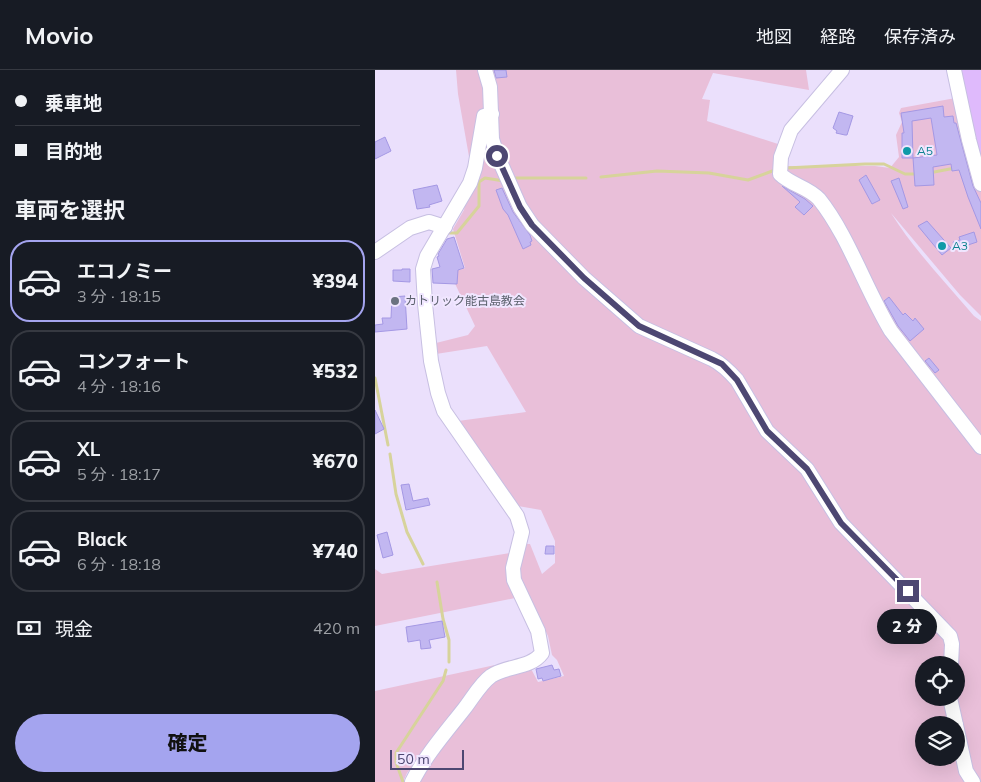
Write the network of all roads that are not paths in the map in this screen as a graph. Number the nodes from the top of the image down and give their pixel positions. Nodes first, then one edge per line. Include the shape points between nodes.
1 (485, 70) edge
2 (842, 70) edge
3 (954, 70) edge
4 (492, 114) junction
5 (981, 184) edge
6 (445, 227) junction
7 (375, 252) edge
8 (981, 447) edge
9 (951, 656) edge
10 (965, 766) edge
11 (412, 782) edge
12 (973, 782) edge

1 - 4 street
2 - 8 street via 791,130 781,157 780,174 805,188 825,207 891,331
3 - 5 street
4 - 6 street via 484,116 470,183
4 - 9 street via 492,139 497,156 520,207 532,225 584,278 639,326 722,364 731,373 767,431 807,469 841,523 951,636
6 - 7 street via 429,222 410,228
6 - 11 street via 431,247 423,269 431,361 438,393 444,411 517,516 522,532 513,568 514,580 538,631 542,652 536,660 489,677
10 - 12 street

